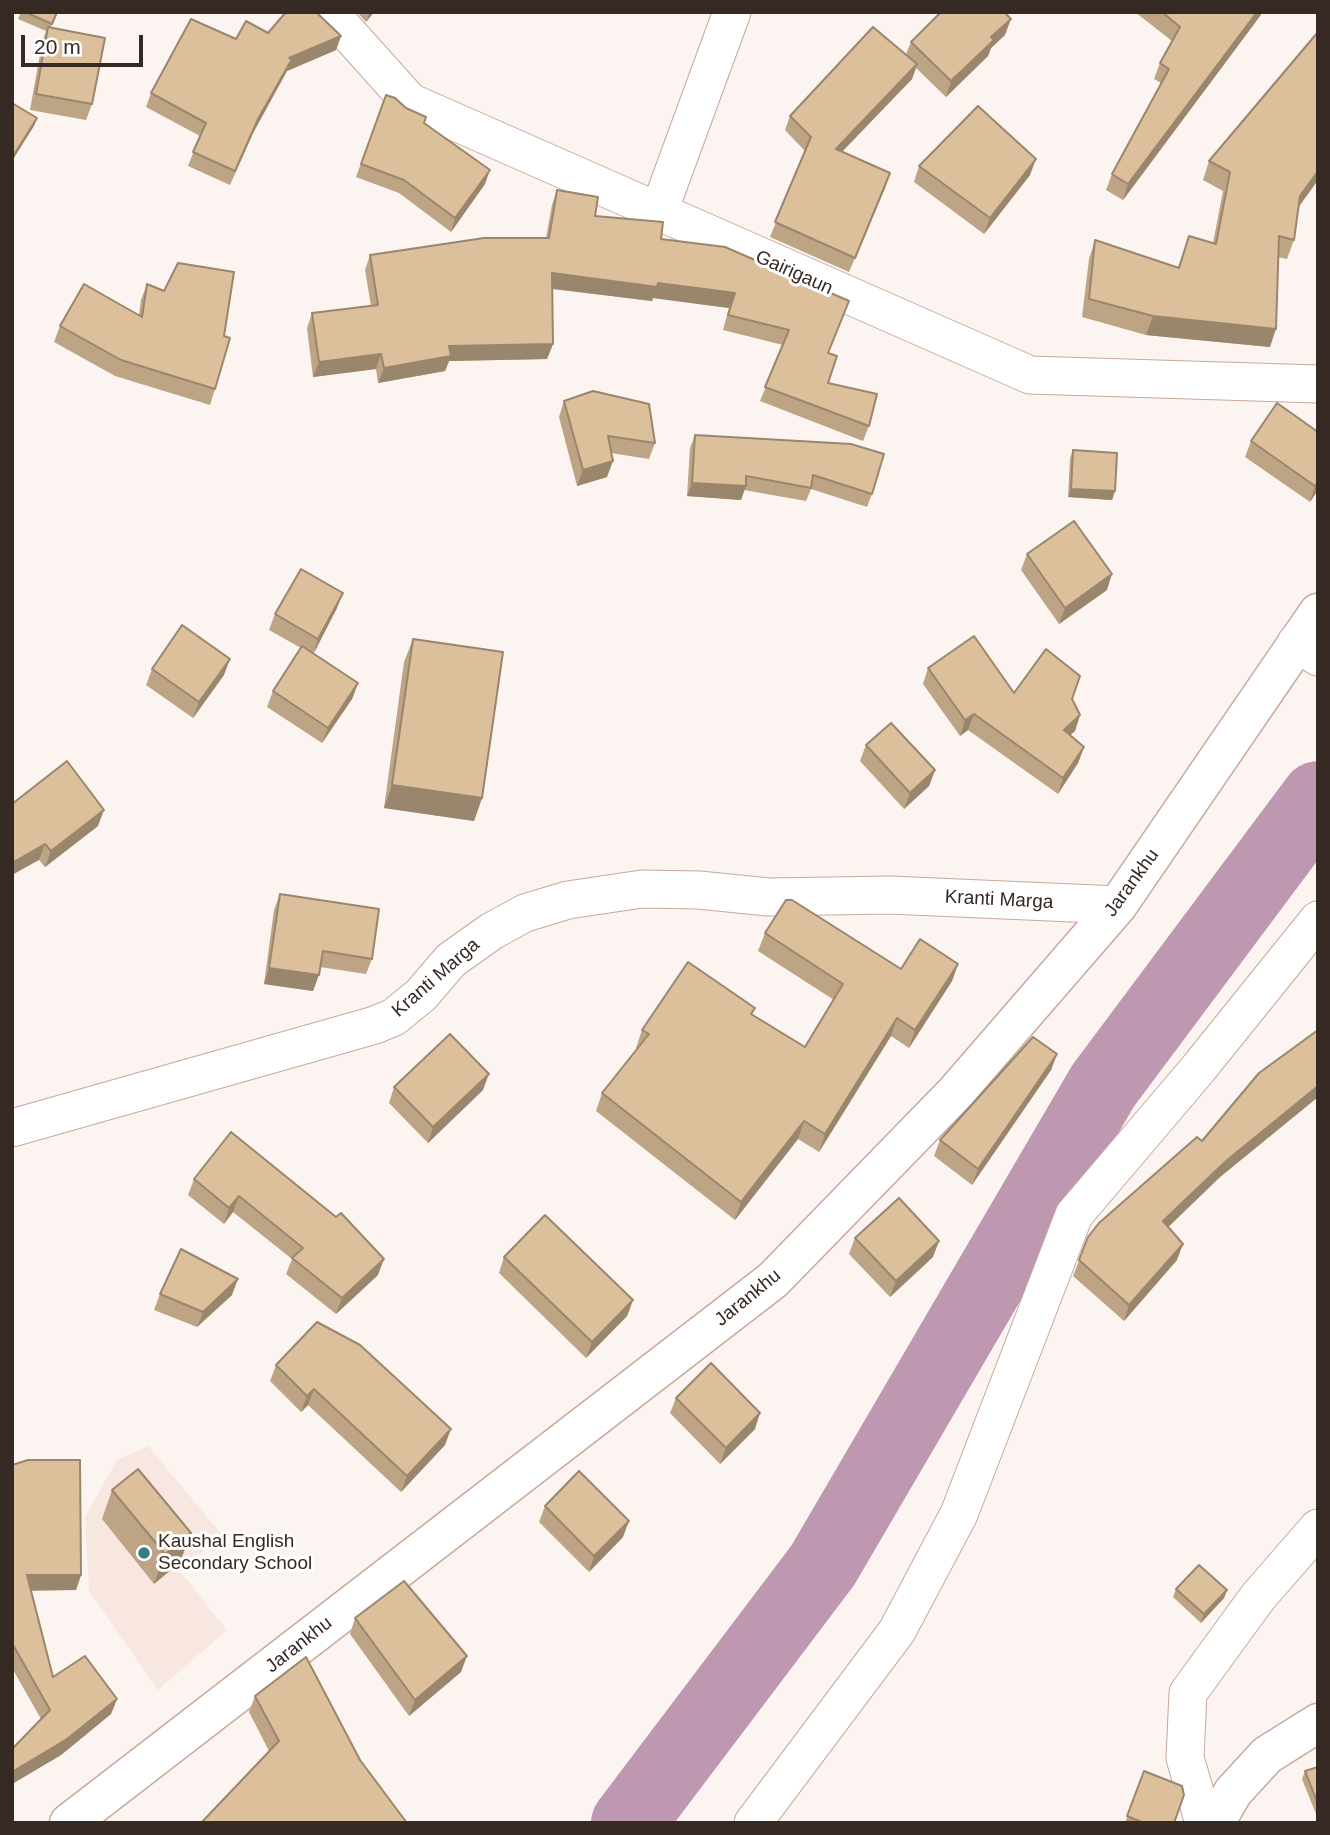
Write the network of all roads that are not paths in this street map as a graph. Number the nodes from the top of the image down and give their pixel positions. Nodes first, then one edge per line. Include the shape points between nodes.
1 (325, 12) edge
2 (732, 12) edge
3 (659, 211) junction
4 (1318, 384) edge
5 (1310, 638) edge
6 (1118, 905) junction
7 (1318, 920) edge
8 (12, 1128) edge
9 (1318, 1528) edge
10 (1318, 1723) edge
11 (69, 1823) edge
12 (753, 1823) edge
13 (1204, 1823) edge
14 (1215, 1823) edge

1 - 3 street, Gairigaun via 410,102
2 - 3 street
3 - 4 street, Gairigaun via 1030,375
5 - 6 street, Jarankhu
6 - 8 street, Kranti Marga via 890,895 768,897 642,888 568,900 492,931 451,960 421,996 376,1025
6 - 11 street, Jarankhu via 956,1092 773,1280
7 - 12 street via 1074,1215 959,1514 897,1631
9 - 13 street via 1258,1597 1188,1693 1185,1758
10 - 14 street via 1267,1755 1233,1792

